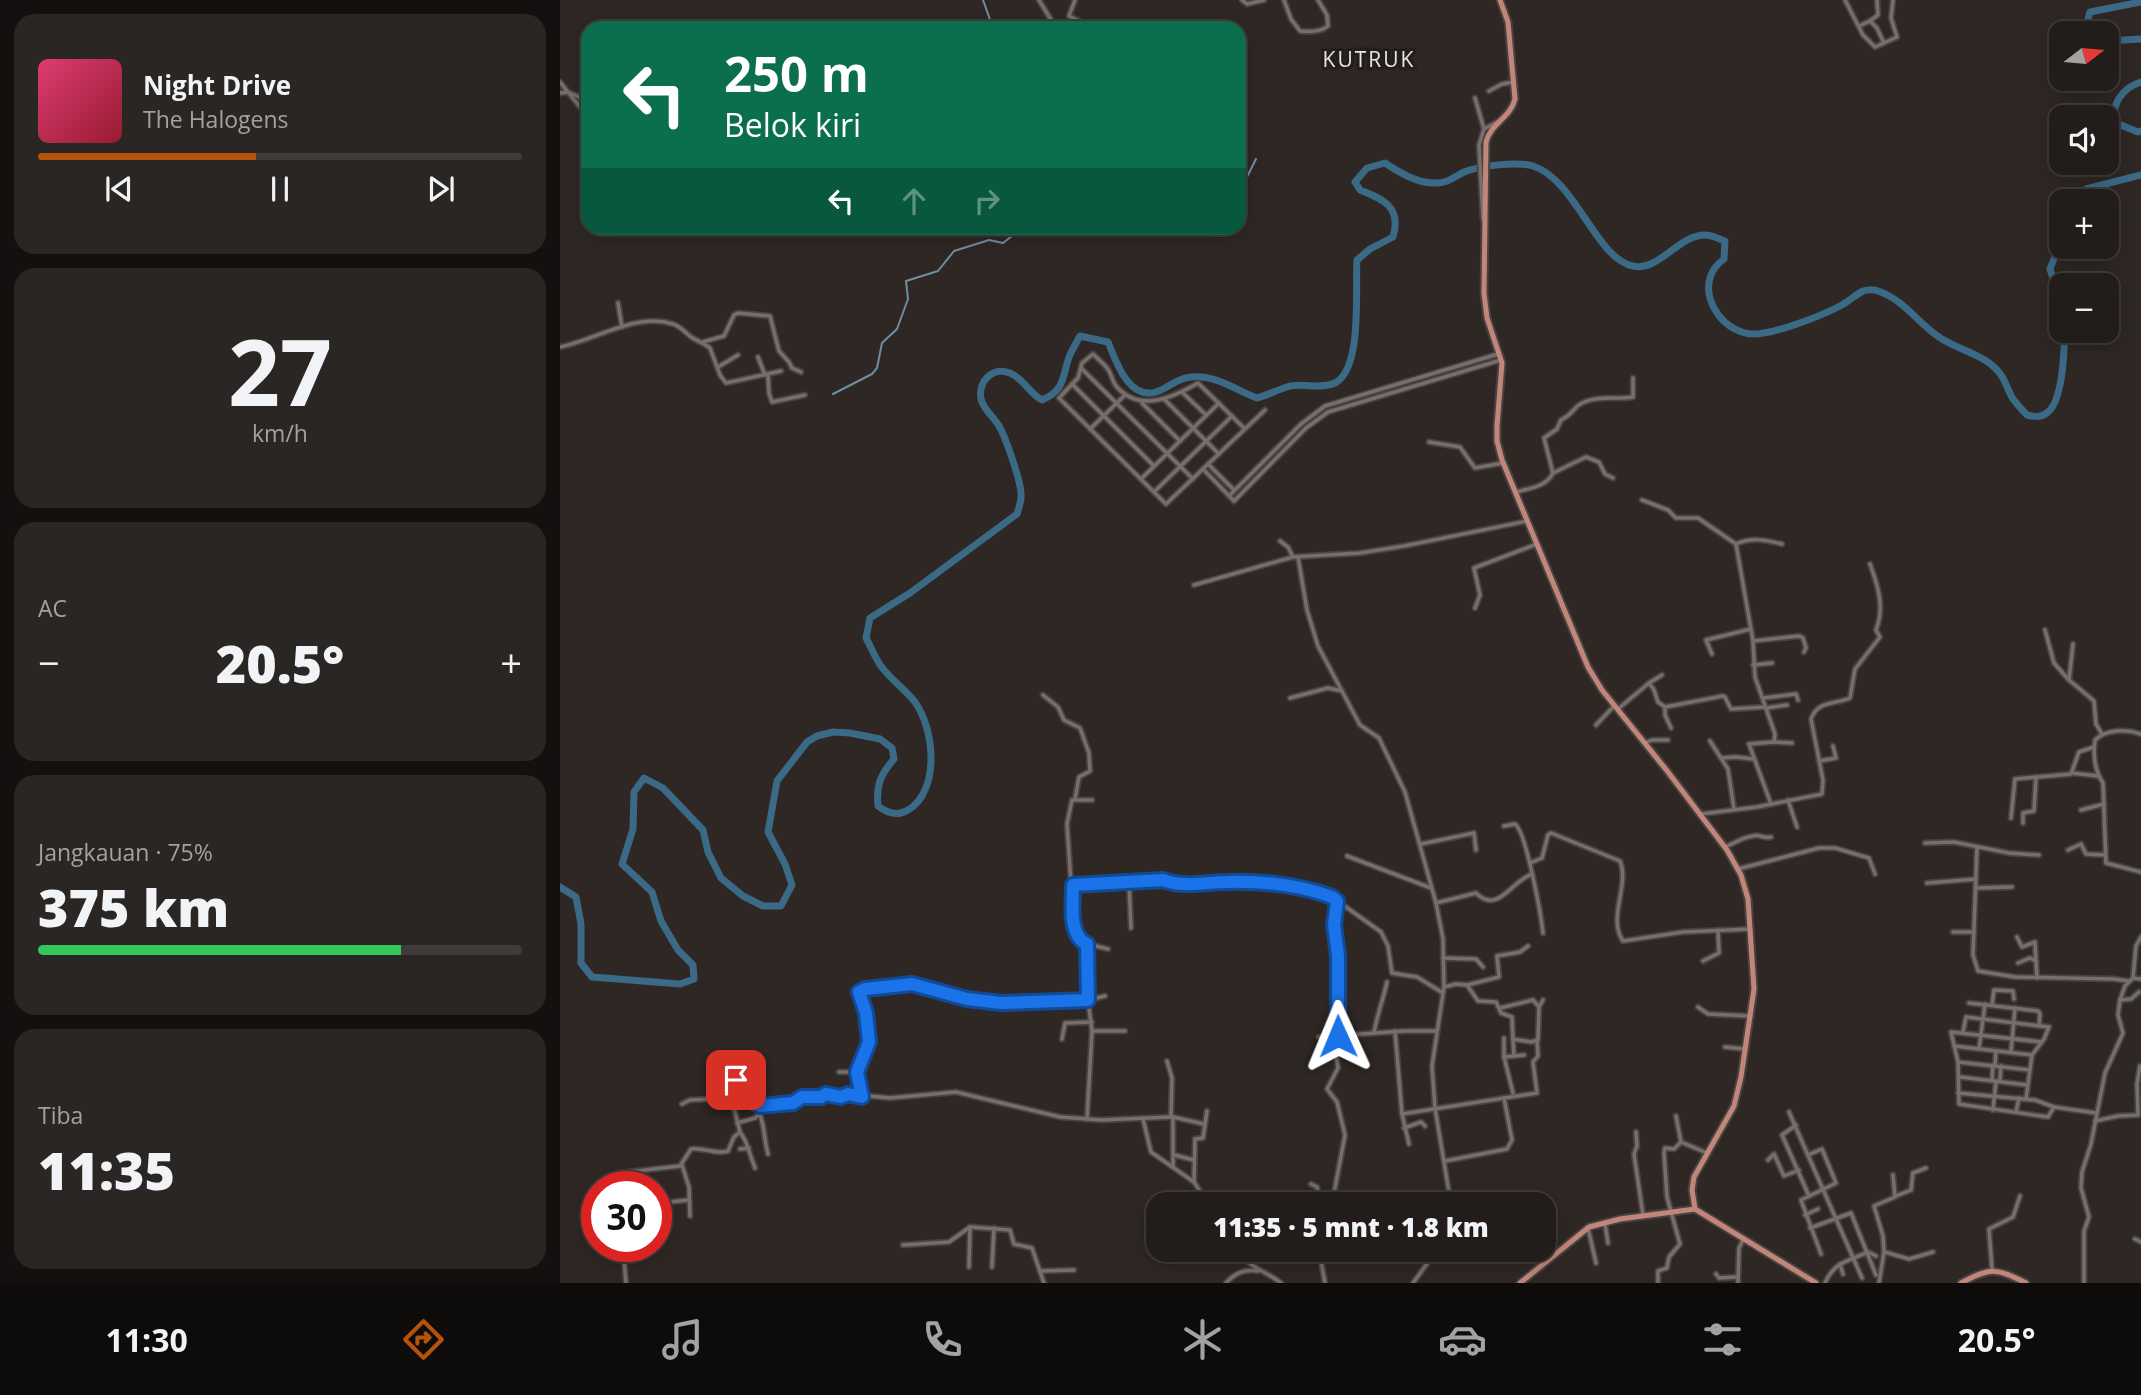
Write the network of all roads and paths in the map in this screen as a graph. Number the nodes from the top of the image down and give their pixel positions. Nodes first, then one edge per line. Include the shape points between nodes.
1 (1039, 0) edge
2 (1075, 0) edge
3 (1242, 0) edge
4 (1264, 0) edge
5 (1284, 0) edge
6 (1318, 0) edge
7 (1500, 0) edge
8 (1845, 0) edge
9 (1877, 0) edge
10 (1893, 0) edge
11 (1252, 2) edge
12 (1052, 21) edge
13 (1077, 21) edge
14 (1870, 21) junction
15 (1859, 26) junction
16 (1884, 43) junction
17 (560, 82) edge
18 (1514, 82) junction
19 (1489, 91) dead end
20 (568, 92) junction
21 (560, 93) edge
22 (581, 98) edge
23 (1475, 98) dead end
24 (581, 108) edge
25 (1497, 121) junction
26 (1484, 129) junction
27 (1482, 147) junction
28 (618, 303) dead end
29 (622, 327) junction
30 (703, 342) junction
31 (560, 347) edge
32 (738, 355) dead end
33 (758, 357) dead end
34 (1500, 357) junction
35 (718, 367) junction
36 (1080, 368) junction
37 (781, 371) dead end
38 (801, 372) dead end
39 (767, 375) junction
40 (1633, 378) dead end
41 (1072, 384) junction
42 (1182, 392) junction
43 (805, 395) dead end
44 (1125, 395) junction
45 (1164, 398) junction
46 (1141, 402) junction
47 (1117, 403) junction
48 (1219, 403) junction
49 (1265, 410) dead end
50 (1104, 416) junction
51 (1206, 416) junction
52 (1232, 416) junction
53 (1193, 428) junction
54 (1090, 429) junction
55 (1245, 429) junction
56 (1180, 441) junction
57 (1206, 441) junction
58 (1429, 442) dead end
59 (1167, 453) junction
60 (1219, 454) junction
61 (1503, 463) junction
62 (1208, 464) junction
63 (1154, 466) junction
64 (1180, 466) junction
65 (1203, 469) junction
66 (1553, 473) junction
67 (1614, 478) dead end
68 (1141, 479) junction
69 (1193, 479) junction
70 (1234, 491) junction
71 (1154, 492) junction
72 (1516, 492) junction
73 (1239, 495) junction
74 (1229, 496) junction
75 (1642, 500) dead end
76 (1527, 521) junction
77 (1280, 541) dead end
78 (1537, 544) junction
79 (1737, 544) junction
80 (1782, 544) dead end
81 (1296, 557) junction
82 (1870, 564) dead end
83 (1194, 585) dead end
84 (1475, 608) dead end
85 (1751, 628) junction
86 (2045, 630) dead end
87 (1753, 641) junction
88 (2073, 644) dead end
89 (1804, 652) dead end
90 (1712, 654) dead end
91 (1772, 663) dead end
92 (1754, 665) junction
93 (1662, 674) dead end
94 (2068, 680) junction
95 (1649, 683) junction
96 (1342, 691) junction
97 (1043, 695) dead end
98 (1290, 698) dead end
99 (1763, 698) junction
100 (1798, 700) dead end
101 (1787, 705) dead end
102 (1617, 707) junction
103 (1665, 707) junction
104 (1767, 707) junction
105 (1596, 725) dead end
106 (1671, 728) dead end
107 (2102, 734) junction
108 (2141, 734) edge
109 (1668, 740) dead end
110 (1710, 741) dead end
111 (1774, 742) junction
112 (1645, 743) junction
113 (1792, 743) dead end
114 (1833, 746) dead end
115 (2094, 747) junction
116 (1721, 758) junction
117 (1753, 759) junction
118 (1818, 762) junction
119 (2072, 773) junction
120 (2098, 776) junction
121 (2036, 777) junction
122 (1075, 799) junction
123 (1092, 800) dead end
124 (1788, 800) junction
125 (1771, 804) junction
126 (2104, 804) junction
127 (1734, 809) junction
128 (2081, 810) dead end
129 (1701, 814) junction
130 (2011, 818) dead end
131 (2023, 823) dead end
132 (1504, 826) dead end
133 (1797, 827) dead end
134 (1771, 837) dead end
135 (1925, 843) dead end
136 (1421, 844) junction
137 (1724, 847) junction
138 (1977, 847) junction
139 (1476, 849) dead end
140 (2067, 850) dead end
141 (2039, 855) dead end
142 (2105, 855) junction
143 (1347, 856) dead end
144 (1530, 863) junction
145 (1738, 869) junction
146 (2141, 872) edge
147 (1532, 873) junction
148 (1875, 874) dead end
149 (1976, 879) junction
150 (1129, 883) junction
151 (1927, 883) dead end
152 (1073, 885) junction
153 (1431, 887) junction
154 (2012, 887) dead end
155 (1977, 888) junction
156 (1337, 901) junction
157 (1436, 902) junction
158 (1131, 928) dead end
159 (1751, 929) junction
160 (1718, 930) junction
161 (1953, 932) dead end
162 (1974, 932) junction
163 (1543, 933) dead end
164 (2017, 936) dead end
165 (2141, 937) edge
166 (2041, 940) dead end
167 (2035, 942) junction
168 (1087, 944) junction
169 (1528, 946) dead end
170 (2138, 947) edge
171 (1108, 949) dead end
172 (1443, 958) junction
173 (1703, 961) dead end
174 (2036, 961) junction
175 (2018, 963) dead end
176 (1483, 967) dead end
177 (2037, 978) junction
178 (2141, 979) edge
179 (2131, 980) junction
180 (1387, 982) dead end
181 (1467, 985) junction
182 (1444, 987) junction
183 (2139, 992) dead end
184 (1443, 993) junction
185 (1105, 996) dead end
186 (2014, 999) dead end
187 (1088, 1000) junction
188 (1543, 1000) dead end
189 (2120, 1000) junction
190 (1969, 1003) dead end
191 (1985, 1004) junction
192 (1992, 1005) junction
193 (1539, 1007) junction
194 (1698, 1007) dead end
195 (1500, 1008) junction
196 (2015, 1008) junction
197 (1751, 1016) junction
198 (1983, 1020) junction
199 (1092, 1022) junction
200 (2014, 1023) junction
201 (2039, 1026) junction
202 (1092, 1031) junction
203 (1125, 1031) dead end
204 (1395, 1031) junction
205 (1436, 1031) junction
206 (1963, 1032) junction
207 (1374, 1033) junction
208 (1981, 1035) junction
209 (1338, 1036) junction
210 (1319, 1037) dead end
211 (1504, 1038) dead end
212 (2014, 1038) junction
213 (1062, 1039) dead end
214 (1513, 1039) junction
215 (1537, 1041) junction
216 (2042, 1042) junction
217 (1954, 1045) junction
218 (1725, 1047) dead end
219 (1745, 1049) junction
220 (1979, 1049) junction
221 (1996, 1051) junction
222 (2011, 1052) junction
223 (1524, 1055) dead end
224 (2032, 1055) junction
225 (1514, 1056) junction
226 (1504, 1057) junction
227 (1167, 1061) dead end
228 (1958, 1062) junction
229 (1994, 1065) junction
230 (2001, 1066) junction
231 (2140, 1066) edge
232 (2030, 1070) junction
233 (839, 1072) dead end
234 (857, 1072) junction
235 (1959, 1076) junction
236 (1996, 1080) junction
237 (2027, 1084) junction
238 (1513, 1093) dead end
239 (1958, 1093) junction
240 (1995, 1096) junction
241 (862, 1097) junction
242 (733, 1098) junction
243 (1504, 1098) junction
244 (2019, 1098) junction
245 (2026, 1099) junction
246 (682, 1104) dead end
247 (766, 1106) junction
248 (2055, 1107) junction
249 (1434, 1108) junction
250 (1993, 1110) junction
251 (1207, 1111) dead end
252 (1789, 1112) dead end
253 (2016, 1112) junction
254 (2094, 1113) junction
255 (1402, 1114) junction
256 (760, 1115) junction
257 (1676, 1116) dead end
258 (1172, 1117) junction
259 (1087, 1119) junction
260 (1143, 1119) junction
261 (2095, 1121) junction
262 (737, 1123) junction
263 (1204, 1124) junction
264 (1796, 1125) junction
265 (1425, 1126) dead end
266 (1404, 1128) junction
267 (740, 1132) junction
268 (1636, 1132) dead end
269 (1681, 1142) junction
270 (1409, 1144) dead end
271 (749, 1148) junction
272 (740, 1149) dead end
273 (1707, 1153) junction
274 (768, 1154) dead end
275 (1174, 1155) junction
276 (1808, 1155) junction
277 (1194, 1160) junction
278 (1768, 1160) dead end
279 (1444, 1161) junction
280 (682, 1165) junction
281 (1172, 1167) junction
282 (755, 1168) dead end
283 (1926, 1168) dead end
284 (1799, 1170) junction
285 (635, 1171) edge
286 (1894, 1175) dead end
287 (1194, 1182) junction
288 (1311, 1184) dead end
289 (1823, 1190) junction
290 (1200, 1192) edge
291 (1318, 1192) edge
292 (1334, 1192) edge
293 (1449, 1192) edge
294 (1896, 1195) junction
295 (1809, 1196) junction
296 (2020, 1196) dead end
297 (688, 1200) junction
298 (672, 1202) edge
299 (1695, 1209) junction
300 (1818, 1209) dead end
301 (1670, 1213) junction
302 (1805, 1215) junction
303 (690, 1216) dead end
304 (1643, 1217) junction
305 (1835, 1217) junction
306 (1604, 1222) junction
307 (970, 1227) junction
308 (994, 1228) junction
309 (1588, 1228) junction
310 (1810, 1228) junction
311 (1744, 1238) junction
312 (2135, 1240) dead end
313 (2141, 1242) edge
314 (1608, 1243) dead end
315 (903, 1245) dead end
316 (1868, 1252) junction
317 (1884, 1252) junction
318 (1933, 1252) dead end
319 (1556, 1253) edge
320 (1821, 1254) dead end
321 (1876, 1256) dead end
322 (1853, 1259) junction
323 (624, 1262) edge
324 (1247, 1262) edge
325 (1321, 1262) edge
326 (1428, 1262) edge
327 (1544, 1262) edge
328 (1596, 1263) dead end
329 (1840, 1264) junction
330 (969, 1267) dead end
331 (992, 1267) dead end
332 (1992, 1269) junction
333 (1074, 1270) dead end
334 (1041, 1271) junction
335 (1259, 1272) junction
336 (1716, 1274) dead end
337 (1843, 1274) dead end
338 (1876, 1275) dead end
339 (1737, 1277) junction
340 (1862, 1278) dead end
341 (626, 1283) edge
342 (1044, 1283) edge
343 (1226, 1283) edge
344 (1281, 1283) edge
345 (1325, 1283) edge
346 (1413, 1283) edge
347 (1520, 1283) edge
348 (1658, 1283) edge
349 (1738, 1283) edge
350 (1816, 1283) edge
351 (1825, 1283) edge
352 (1880, 1283) edge
353 (1961, 1283) edge
354 (2026, 1283) edge
355 (2084, 1283) edge

1 - 12 street
2 - 13 street via 1069,16
3 - 11 street via 1244,4
4 - 11 street
5 - 6 street via 1291,19 1300,31 1306,31 1328,26
7 - 18 main road via 1508,22
8 - 15 street
9 - 14 street via 1878,15
10 - 16 street via 1891,18 1897,37
14 - 15 street
14 - 16 street
15 - 16 street via 1873,45
17 - 20 street
18 - 19 street
18 - 25 main road via 1513,106
20 - 21 street
20 - 22 street
20 - 24 street
23 - 26 street
25 - 26 street
25 - 27 main road
26 - 27 street
27 - 34 main road via 1486,311
28 - 29 street
29 - 30 street via 662,321 677,324
29 - 31 street
30 - 35 street
30 - 38 street via 724,336 738,313 770,316 780,354
32 - 35 street
33 - 39 street
34 - 61 main road via 1497,441
34 - 70 street via 1325,406
34 - 73 street via 1328,412
35 - 39 street via 726,383
36 - 41 street
36 - 44 street via 1093,354
36 - 47 street
37 - 39 street
39 - 43 street via 772,402
40 - 66 street via 1633,397 1581,403 1545,437
41 - 50 street
41 - 54 street via 1059,398
42 - 45 street
42 - 48 street via 1198,383
42 - 51 street
44 - 46 street
44 - 47 street
45 - 46 street
45 - 53 street
46 - 56 street
47 - 50 street
47 - 59 street
48 - 51 street
48 - 52 street
49 - 55 street
50 - 54 street
50 - 63 street
51 - 53 street
52 - 55 street
52 - 57 street
53 - 56 street
53 - 57 street
54 - 68 street
55 - 60 street
56 - 59 street
57 - 60 street
57 - 64 street
58 - 61 street via 1460,447 1475,468
59 - 63 street
59 - 64 street
60 - 62 street
61 - 72 main road
62 - 65 street
62 - 70 street
63 - 68 street
64 - 69 street
64 - 71 street
65 - 69 street
65 - 74 street
66 - 67 street via 1586,457 1599,462 1605,474
66 - 72 street via 1544,484
68 - 71 street
69 - 71 street via 1166,504
70 - 73 street
70 - 74 street
72 - 76 main road
73 - 74 street via 1234,500
75 - 79 street via 1667,509 1676,518 1698,518
76 - 78 main road
76 - 81 street via 1360,553
77 - 81 street
78 - 84 street via 1474,568 1480,595
78 - 102 main road via 1588,667
79 - 80 street via 1753,540
79 - 85 street
81 - 83 street
81 - 96 street via 1318,646
82 - 118 street via 1881,605 1876,630 1880,637 1855,668 1850,698 1823,704 1813,712
85 - 87 street
85 - 90 street via 1706,640
86 - 94 street via 2054,663
87 - 89 street via 1800,636
87 - 92 street
88 - 94 street
91 - 92 street
92 - 99 street
93 - 95 street
94 - 107 street via 2094,701
95 - 102 street
95 - 103 street
96 - 98 street via 1328,688
96 - 136 street via 1360,725 1385,748
97 - 122 street via 1058,707 1064,720 1080,728 1085,740 1090,771 1079,777
99 - 100 street via 1796,694
99 - 104 street
101 - 104 street
102 - 105 street
102 - 112 main road
103 - 104 street via 1723,696 1731,709
103 - 106 street
104 - 111 street
107 - 108 street
107 - 115 street
109 - 112 street
110 - 116 street
111 - 113 street
111 - 117 street via 1749,744
112 - 129 main road
114 - 118 street via 1836,758
115 - 119 street via 2078,753
115 - 120 street
116 - 117 street
116 - 127 street via 1729,772
117 - 125 street
118 - 124 street via 1822,793
119 - 120 street
119 - 121 street
120 - 126 street
121 - 130 street via 2014,780
121 - 131 street via 2034,811 2023,813
122 - 123 street
122 - 152 street via 1070,803 1067,824
124 - 125 street
124 - 133 street
125 - 127 street
126 - 128 street
126 - 142 street
127 - 129 street
129 - 137 main road
132 - 144 street via 1519,825
134 - 137 street via 1754,835
135 - 138 street
136 - 139 street via 1474,833
136 - 153 street
137 - 145 main road
138 - 141 street
138 - 149 street
140 - 142 street via 2081,844 2086,854
142 - 146 street via 2108,865
143 - 153 street
144 - 147 street
144 - 160 street via 1542,858 1551,833 1620,860 1618,926 1623,941
145 - 148 street via 1835,848 1869,858
145 - 159 main road
147 - 157 street via 1490,902 1476,893
147 - 163 street
149 - 151 street
149 - 155 street
150 - 152 street
150 - 156 street via 1284,883
150 - 158 street
152 - 168 street via 1076,933
153 - 157 street
154 - 155 street
155 - 162 street
156 - 184 street via 1381,932 1392,973 1417,977
156 - 209 street
157 - 172 street
159 - 160 street
159 - 197 main road
160 - 173 street via 1720,952
161 - 162 street
162 - 177 street via 1978,971
164 - 167 street via 2022,947
165 - 170 street
166 - 167 street
167 - 174 street
168 - 171 street
168 - 187 street
169 - 181 street via 1498,955 1499,976
170 - 179 street
172 - 176 street via 1476,959
172 - 182 street
174 - 175 street via 2030,958
174 - 177 street
177 - 179 street
178 - 179 street
179 - 189 street
180 - 207 street
181 - 182 street
181 - 195 street via 1478,1001 1494,1001
182 - 184 street
183 - 189 street
184 - 205 street
185 - 187 street
186 - 192 street via 2013,991 1994,990
187 - 199 street
187 - 234 street via 1001,1003 912,984 861,990 869,1042
188 - 193 street
189 - 254 street via 2123,1033
190 - 191 street
191 - 192 street
191 - 198 street
192 - 196 street
193 - 195 street via 1532,1000
193 - 215 street
194 - 197 street via 1708,1014
195 - 214 street via 1512,1017
196 - 200 street
196 - 201 street via 2038,1011
197 - 219 main road
198 - 200 street
198 - 206 street via 1965,1017
198 - 208 street
199 - 202 street
199 - 213 street via 1065,1023
200 - 201 street
200 - 212 street
201 - 216 street via 2049,1028
202 - 203 street
202 - 259 street
204 - 205 street
204 - 207 street
204 - 255 street
205 - 249 street
206 - 208 street
206 - 217 street via 1951,1032
207 - 209 street
208 - 212 street
208 - 220 street
209 - 210 street
209 - 292 street via 1338,1068 1327,1089 1337,1104 1345,1135
211 - 226 street
212 - 216 street
212 - 222 street
214 - 215 street
214 - 225 street
215 - 243 street via 1538,1056 1533,1062 1537,1093
216 - 224 street
217 - 220 street
217 - 228 street
218 - 219 street
219 - 273 main road via 1734,1106
220 - 221 street
221 - 222 street
221 - 229 street
222 - 224 street
223 - 225 street
224 - 232 street
225 - 226 street
226 - 238 street
227 - 258 street
228 - 229 street
228 - 235 street
229 - 230 street
229 - 236 street
230 - 232 street
230 - 236 street
231 - 261 street via 2138,1115
232 - 237 street
233 - 234 street
234 - 241 street
235 - 236 street
235 - 239 street
236 - 237 street
236 - 240 street
237 - 245 street
239 - 240 street
239 - 250 street via 1960,1106
240 - 244 street
240 - 250 street
241 - 247 street via 826,1094
241 - 259 street via 966,1093 1060,1117
242 - 246 street
242 - 247 street via 729,1083 735,1079 753,1102
242 - 262 street
243 - 249 street
243 - 279 street via 1512,1140 1509,1147
244 - 245 street
244 - 253 street
245 - 248 street
247 - 256 street
248 - 253 street via 2048,1117
248 - 254 street
249 - 255 street
249 - 279 street
250 - 253 street
251 - 263 street
252 - 264 street
254 - 261 street
255 - 266 street
256 - 262 street
256 - 274 street
257 - 269 street
258 - 260 street
258 - 263 street
258 - 275 street
259 - 260 street
260 - 281 street via 1149,1149
261 - 355 street via 2081,1178 2089,1217 2084,1231
262 - 267 street
263 - 277 street via 1203,1139 1195,1139
264 - 276 street
264 - 284 street via 1782,1135
265 - 266 street via 1421,1122
266 - 270 street
267 - 271 street
267 - 280 street via 727,1152 691,1149
268 - 304 street via 1634,1154
269 - 273 street
269 - 301 street via 1665,1149
271 - 272 street
271 - 282 street
273 - 299 main road via 1693,1181
275 - 277 street
275 - 281 street
276 - 289 street
276 - 289 street via 1822,1149 1832,1172 1837,1184
277 - 287 street
278 - 284 street via 1774,1154 1784,1176
279 - 293 street
280 - 285 street
280 - 297 street
281 - 287 street
283 - 294 street via 1913,1173 1910,1190
284 - 295 street
286 - 294 street
287 - 290 street
288 - 291 street
289 - 295 street
289 - 305 street
294 - 317 street via 1874,1206
295 - 302 street via 1801,1200
296 - 332 street via 2013,1217 1989,1229
297 - 298 street
297 - 303 street
299 - 301 main road
299 - 311 main road
300 - 302 street
301 - 304 main road
301 - 348 street via 1679,1246 1667,1268 1658,1270
302 - 310 street
304 - 306 main road
305 - 310 street
305 - 316 street via 1851,1213
305 - 322 street
306 - 309 main road
306 - 314 street
307 - 308 street
307 - 315 street via 949,1242
307 - 330 street
308 - 331 street
308 - 334 street via 1010,1230 1015,1245 1031,1247
309 - 319 main road
309 - 328 street
310 - 320 street
311 - 339 street
311 - 350 main road
312 - 313 street
316 - 321 street
316 - 322 street
316 - 338 street
317 - 318 street via 1909,1259
317 - 352 street
322 - 329 street
322 - 340 street
323 - 341 street
324 - 335 street
325 - 345 street
326 - 346 street
327 - 347 main road
329 - 337 street
329 - 351 street
332 - 353 main road
332 - 354 main road
333 - 334 street
334 - 342 street
335 - 343 street via 1244,1271
335 - 344 street
336 - 339 street via 1719,1278
339 - 349 street

